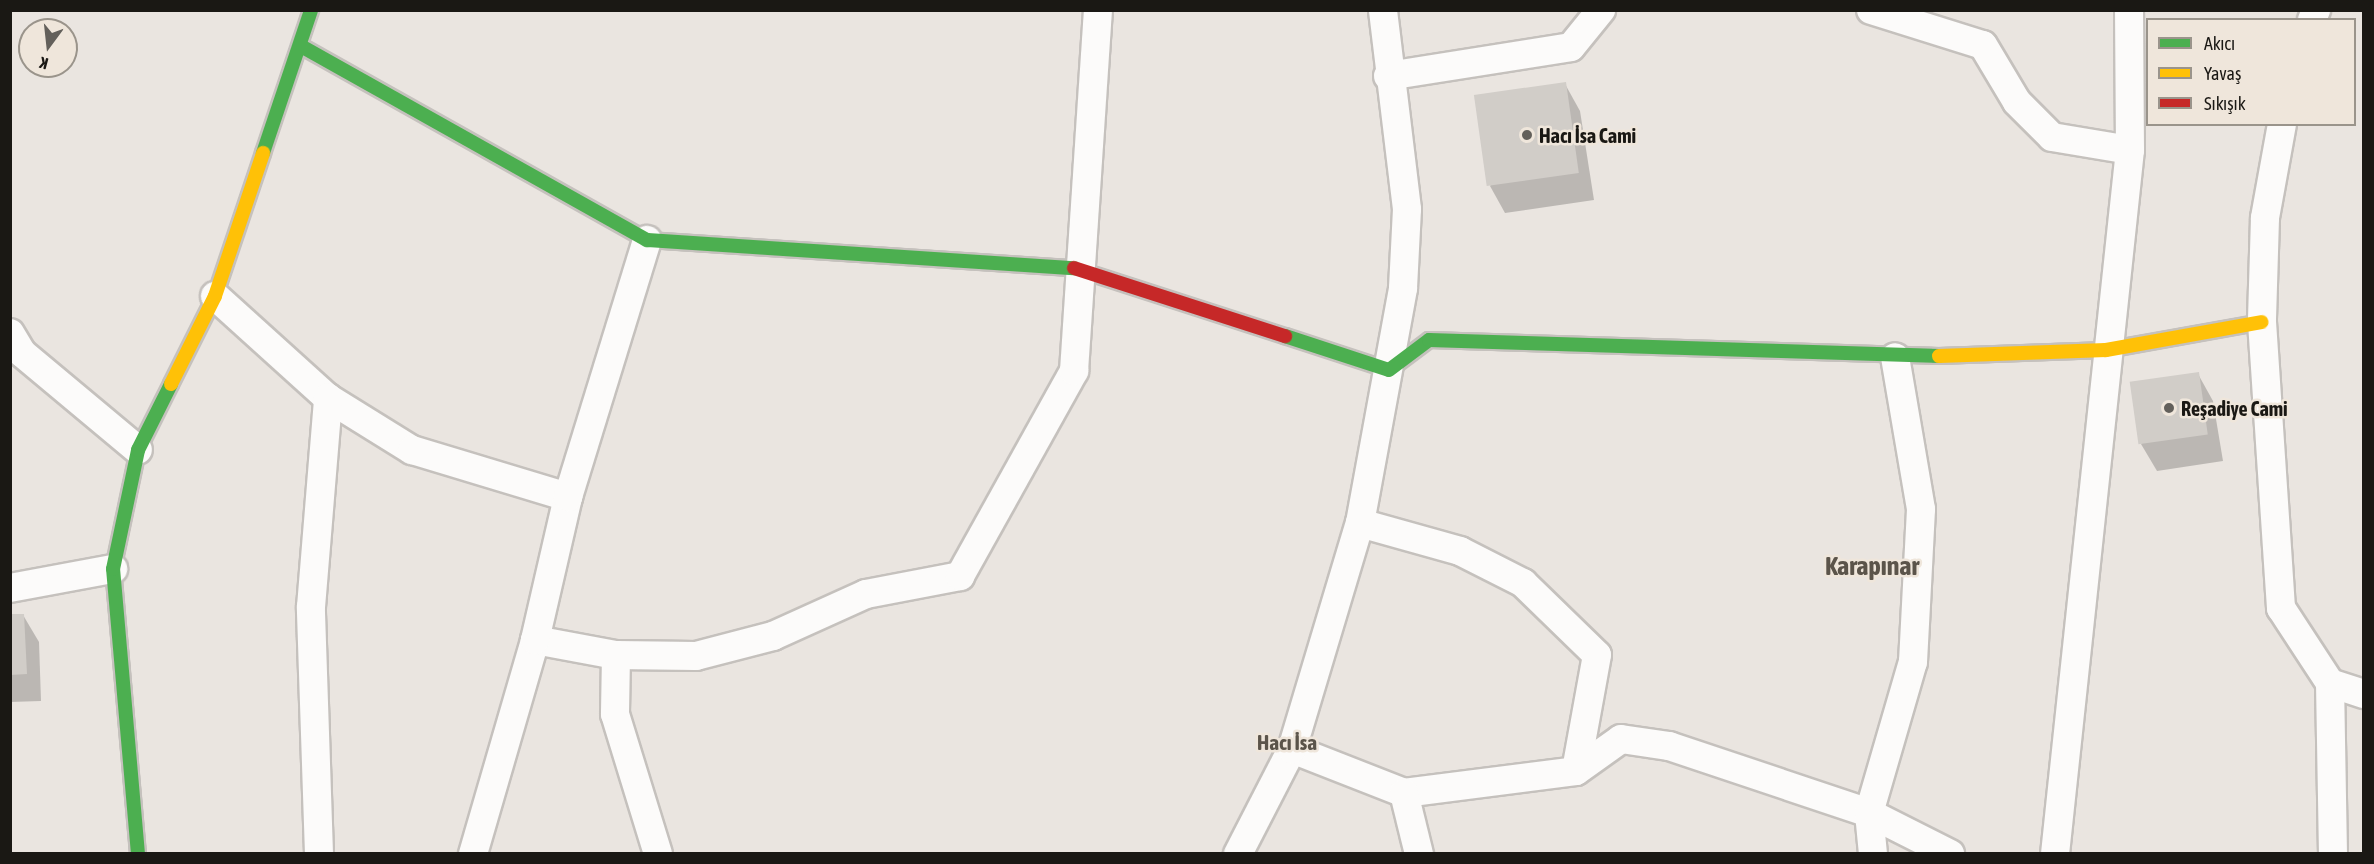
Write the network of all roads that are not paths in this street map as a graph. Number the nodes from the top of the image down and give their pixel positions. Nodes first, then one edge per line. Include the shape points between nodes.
1 (311, 10) edge
2 (1098, 10) edge
3 (1383, 10) edge
4 (1601, 10) edge
5 (1871, 10) edge
6 (2129, 10) edge
7 (301, 46) junction
8 (1388, 76) junction
9 (2282, 126) edge
10 (2130, 150) junction
11 (647, 240) junction
12 (1077, 268) junction
13 (215, 296) junction
14 (2262, 322) junction
15 (10, 333) edge
16 (2106, 350) junction
17 (1895, 357) junction
18 (1389, 370) junction
19 (328, 398) junction
20 (138, 450) junction
21 (568, 497) junction
22 (1360, 523) junction
23 (113, 569) junction
24 (10, 588) edge
25 (535, 640) junction
26 (616, 655) junction
27 (2364, 673) edge
28 (2330, 683) junction
29 (2364, 694) edge
30 (1292, 749) junction
31 (1576, 771) junction
32 (1404, 793) junction
33 (1869, 813) junction
34 (138, 854) edge
35 (319, 854) edge
36 (473, 854) edge
37 (658, 854) edge
38 (1238, 854) edge
39 (1419, 854) edge
40 (1873, 854) edge
41 (1950, 854) edge
42 (2055, 854) edge
43 (2333, 854) edge

1 - 7 street
2 - 12 street
3 - 8 street
4 - 8 street via 1571,47
5 - 10 street via 1983,45 2017,102 2052,137
6 - 10 street
7 - 11 street
7 - 13 street
8 - 18 street via 1407,209 1403,288
9 - 14 street via 2265,218
10 - 16 street
11 - 12 street
11 - 21 street
12 - 18 street
12 - 26 street via 1074,371 960,576 866,594 773,636 696,656
13 - 19 street
13 - 20 street
14 - 16 street
14 - 28 street via 2281,608
15 - 20 street via 22,353
16 - 17 street
16 - 42 street
17 - 18 street via 1429,340
17 - 33 street via 1921,509 1913,662
18 - 22 street
19 - 21 street via 412,450
19 - 35 street via 311,607
20 - 23 street
21 - 25 street
22 - 30 street
22 - 31 street via 1460,551 1523,583 1598,656
23 - 24 street
23 - 34 street
25 - 26 street
25 - 36 street
26 - 37 street via 615,714
27 - 28 street
28 - 29 street
28 - 43 street
30 - 32 street
30 - 38 street
31 - 32 street
31 - 33 street via 1621,739 1630,740 1717,760
32 - 39 street
33 - 40 street
33 - 41 street

